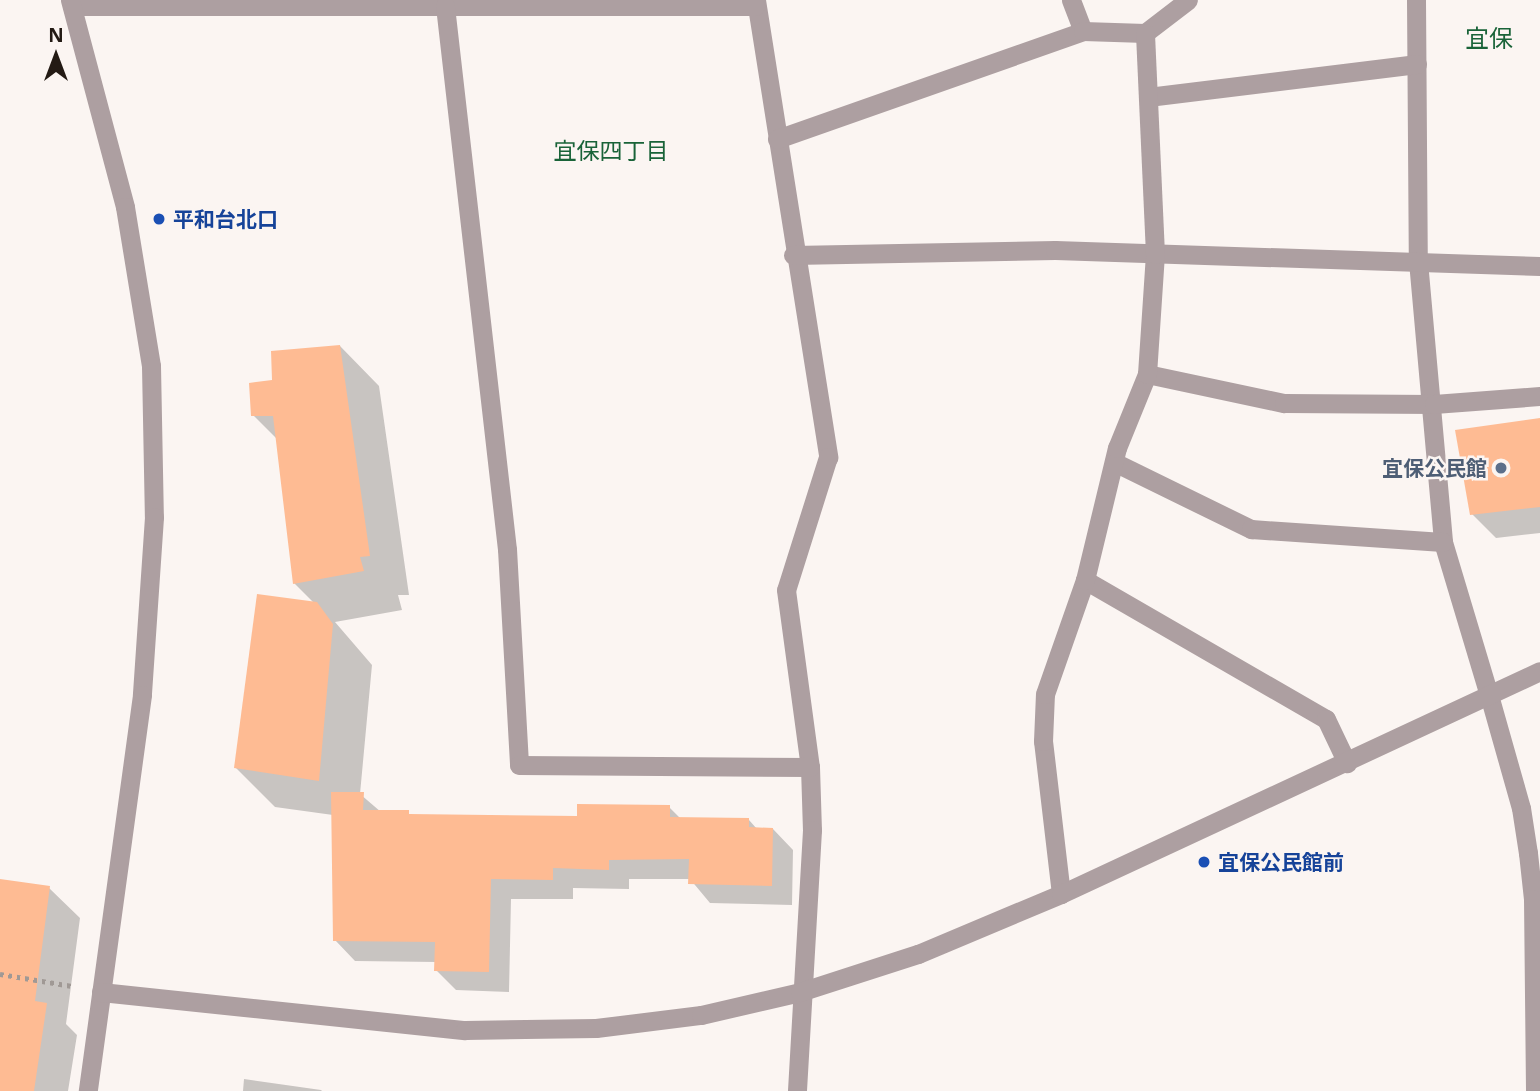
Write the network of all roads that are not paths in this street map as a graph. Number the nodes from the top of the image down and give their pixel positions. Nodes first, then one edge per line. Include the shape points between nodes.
1 (1071, 0) edge
2 (1188, 0) edge
3 (1416, 0) edge
4 (71, 3) edge
5 (756, 3) edge
6 (445, 6) junction
7 (1083, 31) junction
8 (1145, 33) junction
9 (1417, 64) junction
10 (1148, 97) junction
11 (777, 139) junction
12 (1155, 254) junction
13 (793, 256) junction
14 (1419, 261) junction
15 (1540, 266) edge
16 (1147, 374) junction
17 (1540, 396) edge
18 (1434, 404) junction
19 (1114, 461) junction
20 (1443, 542) junction
21 (1085, 580) junction
22 (1540, 671) edge
23 (1489, 695) junction
24 (1347, 762) junction
25 (810, 767) junction
26 (1061, 894) junction
27 (100, 992) junction
28 (800, 992) junction
29 (88, 1091) edge
30 (797, 1091) edge
31 (1535, 1091) edge

1 - 7 street
2 - 8 street
3 - 9 street
4 - 6 street
4 - 27 street via 125,207 152,366 155,517 142,695
5 - 6 street
5 - 11 street
6 - 25 street via 507,549 519,765
7 - 8 street
7 - 11 street
8 - 10 street
9 - 10 street
9 - 14 street
10 - 12 street
11 - 13 street
12 - 13 street via 1055,250
12 - 14 street
12 - 16 street
13 - 25 street via 828,457 786,590
14 - 15 street
14 - 18 street
16 - 18 street via 1284,403
16 - 19 street
17 - 18 street
18 - 20 street
19 - 20 street via 1251,529
19 - 21 street
20 - 23 street
21 - 24 street via 1326,719
21 - 26 street via 1045,694 1042,741
22 - 23 street
23 - 24 street
23 - 31 street via 1521,808 1528,853
24 - 26 street
25 - 28 street via 812,830
26 - 28 street via 918,954
27 - 28 street via 465,1030 596,1028 701,1015
27 - 29 street
28 - 30 street

